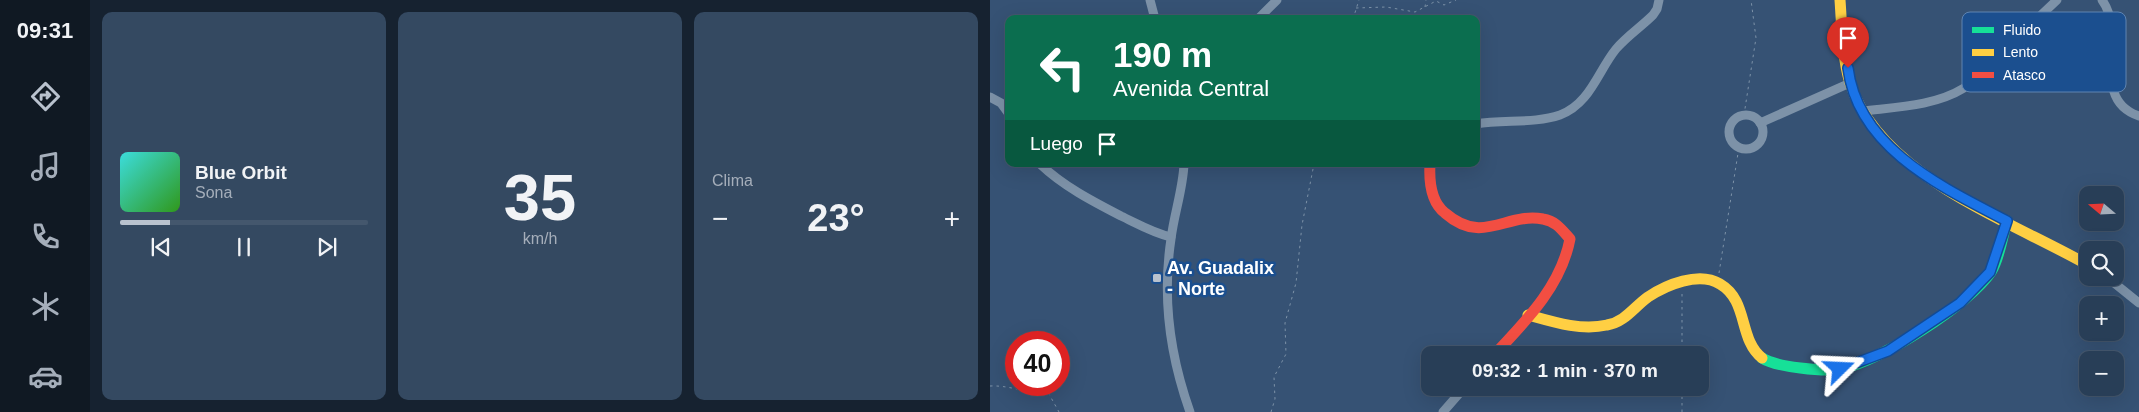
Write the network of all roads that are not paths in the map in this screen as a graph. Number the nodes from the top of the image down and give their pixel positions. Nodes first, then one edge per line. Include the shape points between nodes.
1 (1150, 0) edge
2 (1277, 0) edge
3 (1659, 0) edge
4 (1840, 0) edge
5 (2057, 0) edge
6 (2102, 0) edge
7 (2044, 12) edge
8 (2109, 12) edge
9 (1154, 15) edge
10 (1262, 15) edge
11 (1850, 83) junction
12 (1962, 88) edge
13 (2114, 92) edge
14 (990, 97) edge
15 (1005, 108) edge
16 (1863, 111) junction
17 (2139, 116) edge
18 (1760, 122) junction
19 (1480, 124) edge
20 (1043, 167) edge
21 (1184, 167) edge
22 (1430, 167) edge
23 (2007, 221) junction
24 (1171, 237) junction
25 (2079, 259) edge
26 (2118, 286) edge
27 (2139, 303) edge
28 (1528, 315) junction
29 (1502, 346) edge
30 (1457, 396) edge
31 (1190, 412) edge
32 (1443, 412) edge

1 - 9 street
2 - 10 street
3 - 19 street via 1653,15 1618,47 1589,92 1575,107 1550,117
4 - 11 street
5 - 7 street
6 - 8 street
11 - 16 street
11 - 18 street
12 - 16 street via 1927,102
13 - 17 street via 2124,108
14 - 15 street
16 - 23 street via 1881,137 1904,160
18 - 18 street via 1754,117 1744,116 1732,122 1729,130 1734,145 1750,149 1757,145 1762,138
20 - 24 street via 1077,192 1156,233
21 - 24 street
22 - 28 street via 1433,197 1453,222 1472,230 1532,218 1555,224 1568,235 1569,248 1563,268
23 - 25 street
23 - 28 street via 1990,272 1960,303 1888,351 1840,369 1764,360 1754,351 1735,295 1718,282 1698,277 1652,295 1618,322 1597,326 1556,323
24 - 31 street via 1167,305 1172,349
26 - 27 street
28 - 29 street
30 - 32 street

